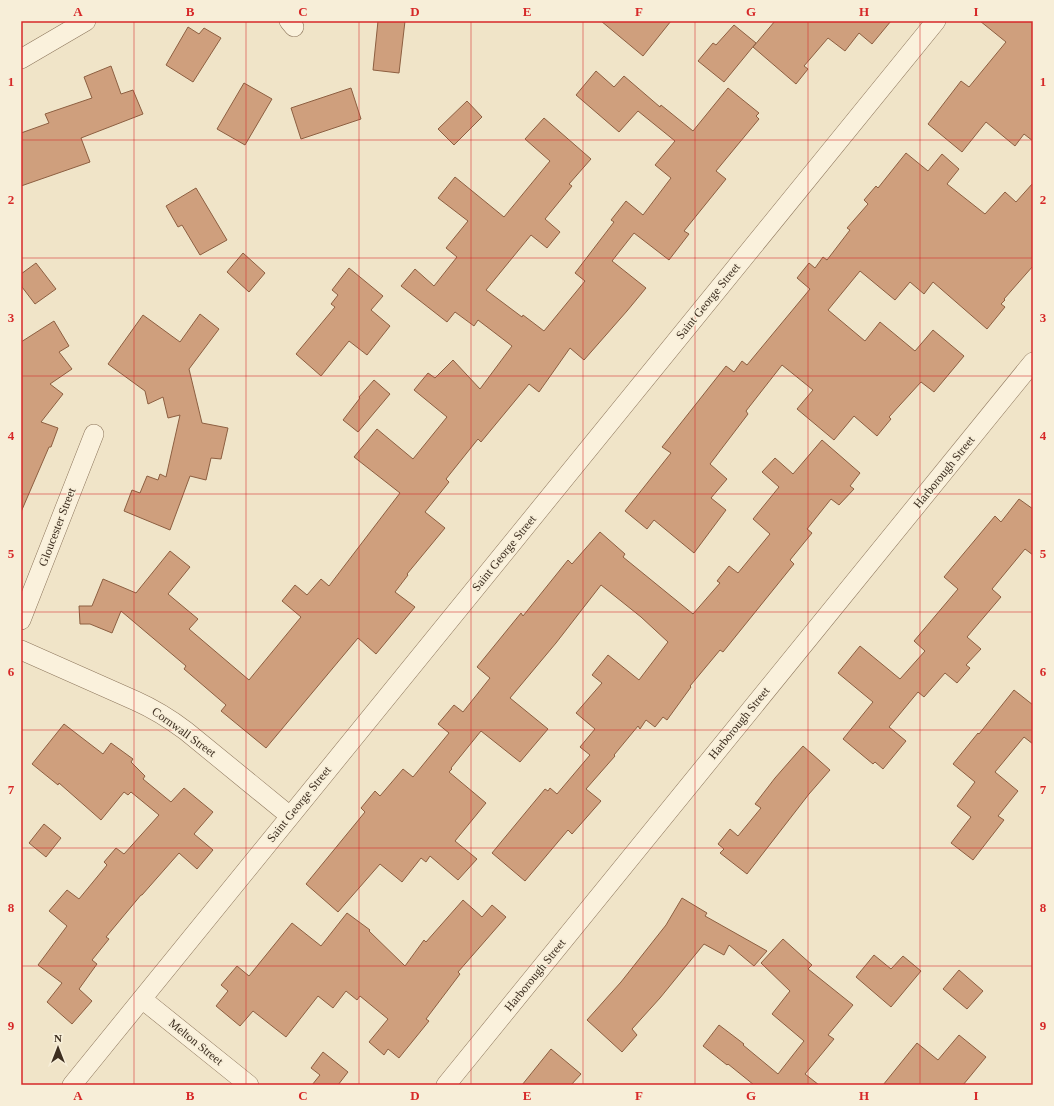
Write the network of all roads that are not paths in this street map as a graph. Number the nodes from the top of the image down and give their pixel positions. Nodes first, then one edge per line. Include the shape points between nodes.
1 (86, 21) edge
2 (936, 21) edge
3 (21, 59) edge
4 (1033, 362) edge
5 (94, 434) dead end
6 (21, 620) edge
7 (21, 650) edge
8 (290, 816) junction
9 (142, 999) junction
10 (72, 1085) edge
11 (249, 1085) edge
12 (446, 1085) edge

1 - 3 street
2 - 8 street, Saint George Street
4 - 12 street, Harborough Street
5 - 6 street, Gloucester Street
7 - 8 street, Cornwall Street via 164,715
8 - 9 street, Saint George Street
9 - 10 street, Saint George Street
9 - 11 street, Melton Street

